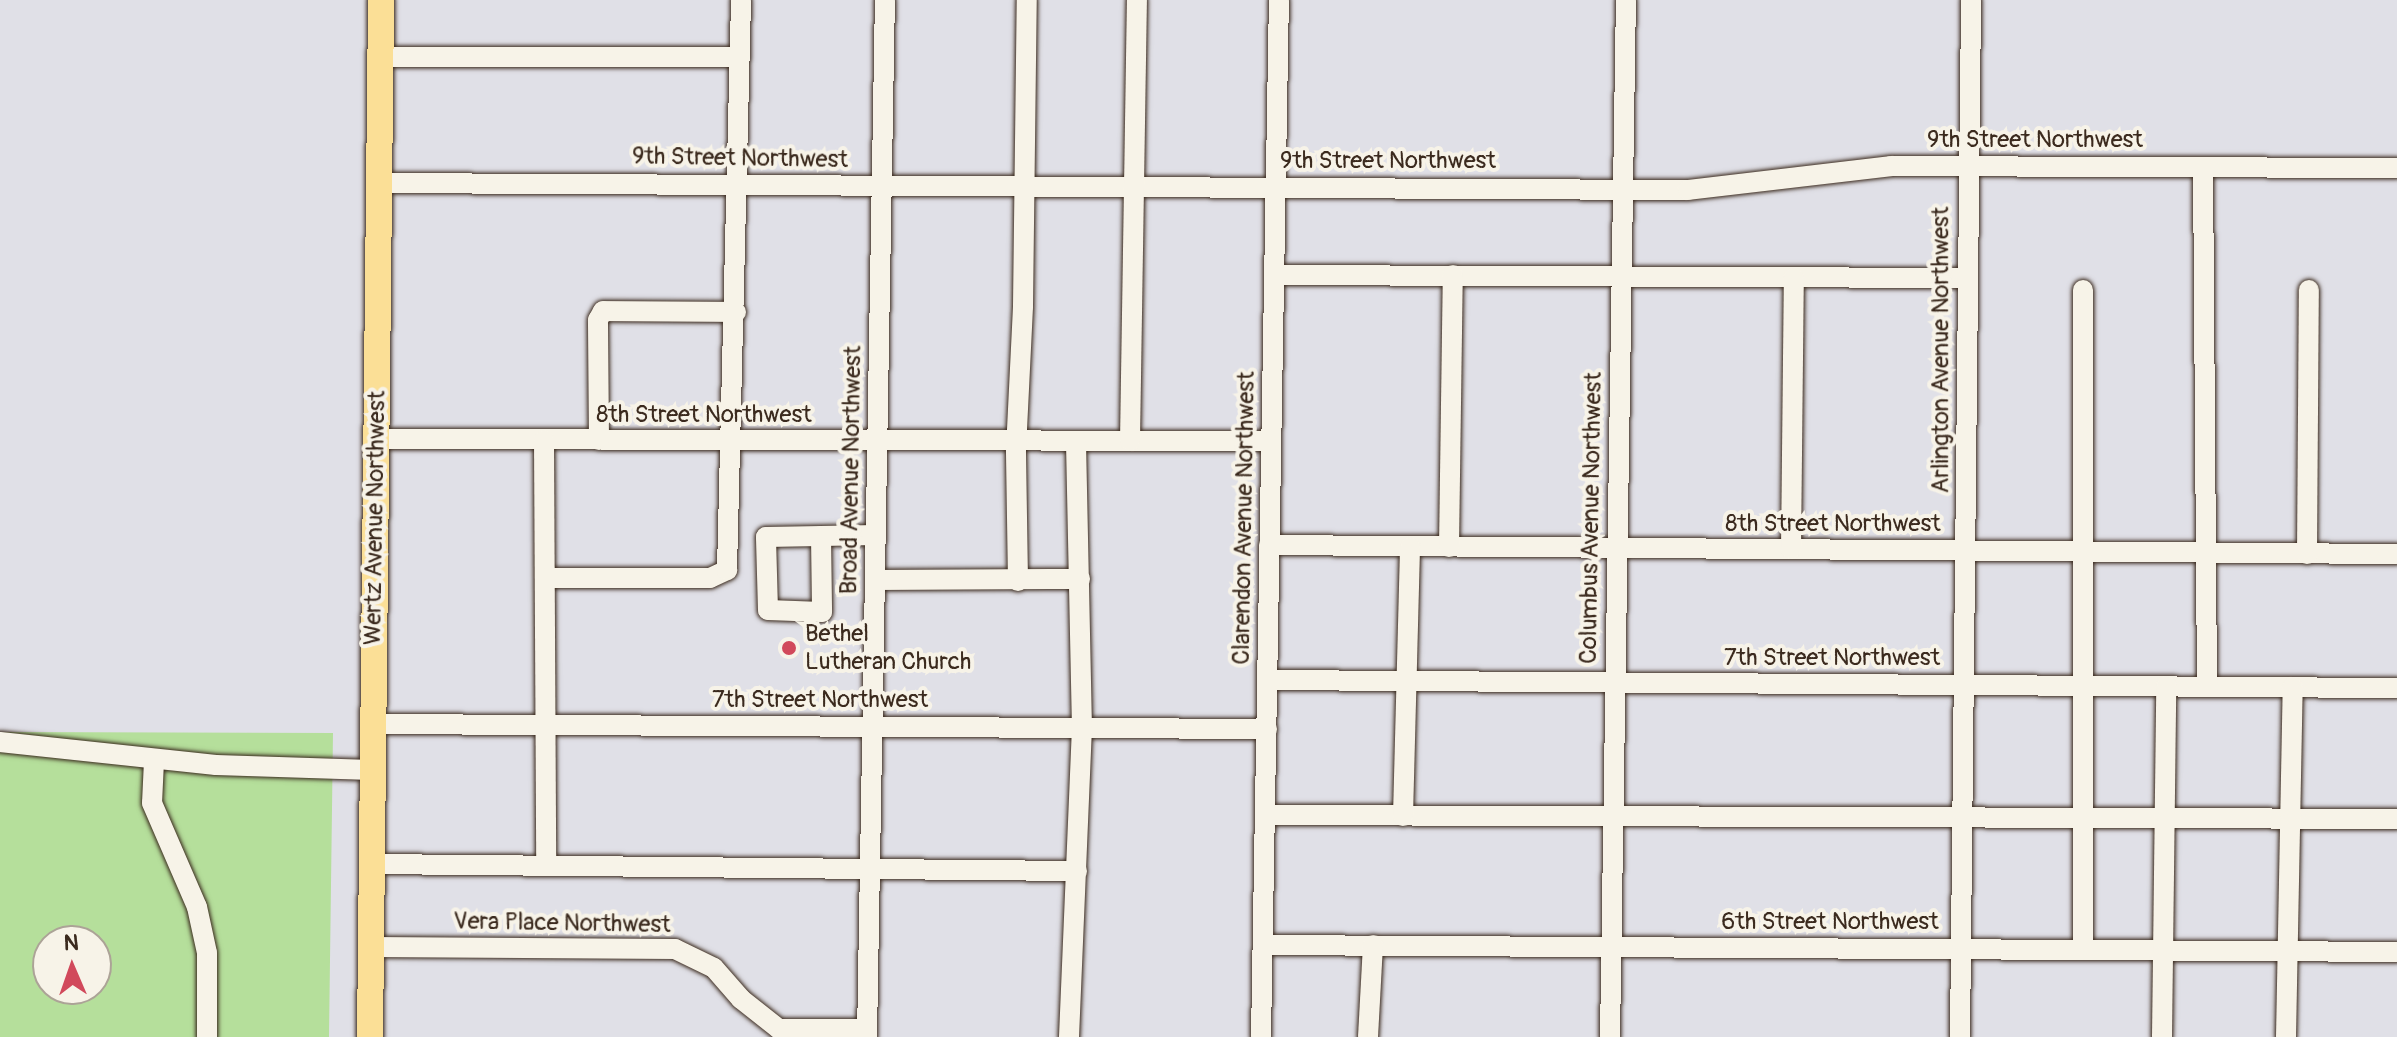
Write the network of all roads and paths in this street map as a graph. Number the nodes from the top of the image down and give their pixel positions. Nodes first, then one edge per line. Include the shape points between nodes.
1 (381, 0) edge
2 (741, 0) edge
3 (885, 0) edge
4 (1027, 0) edge
5 (1137, 0) edge
6 (1279, 0) edge
7 (1626, 0) edge
8 (1971, 0) edge
9 (379, 57) junction
10 (740, 57) junction
11 (1968, 164) junction
12 (2203, 167) junction
13 (2397, 168) edge
14 (378, 183) junction
15 (738, 183) junction
16 (882, 186) junction
17 (1276, 186) junction
18 (1026, 187) junction
19 (1133, 187) junction
20 (1624, 189) junction
21 (1274, 275) junction
22 (1453, 275) junction
23 (1621, 276) junction
24 (1794, 278) junction
25 (1967, 278) junction
26 (2083, 290) dead end
27 (2309, 290) dead end
28 (736, 312) junction
29 (376, 439) junction
30 (544, 440) junction
31 (599, 440) junction
32 (732, 441) junction
33 (1130, 441) junction
34 (1271, 441) junction
35 (1018, 442) junction
36 (1076, 442) junction
37 (878, 443) junction
38 (876, 535) junction
39 (821, 536) junction
40 (1269, 545) junction
41 (1410, 547) junction
42 (1449, 547) junction
43 (1618, 549) junction
44 (1791, 549) junction
45 (1965, 551) junction
46 (2083, 552) junction
47 (2205, 553) junction
48 (2307, 554) junction
49 (2397, 554) edge
50 (546, 578) junction
51 (1080, 579) junction
52 (875, 580) junction
53 (1018, 581) junction
54 (1268, 680) junction
55 (1408, 681) junction
56 (1614, 682) junction
57 (1965, 685) junction
58 (2083, 686) junction
59 (2166, 686) junction
60 (2207, 686) junction
61 (2293, 687) junction
62 (2397, 688) edge
63 (372, 724) junction
64 (545, 725) junction
65 (872, 726) junction
66 (1082, 729) junction
67 (1267, 729) junction
68 (0, 742) edge
69 (154, 761) junction
70 (372, 770) junction
71 (1265, 815) junction
72 (1403, 816) junction
73 (1614, 816) junction
74 (1963, 818) junction
75 (2083, 818) junction
76 (2164, 819) junction
77 (2289, 819) junction
78 (2397, 819) edge
79 (371, 864) junction
80 (546, 866) junction
81 (870, 870) junction
82 (1077, 871) junction
83 (1263, 945) junction
84 (1373, 945) junction
85 (1613, 946) junction
86 (371, 947) junction
87 (1961, 949) junction
88 (2083, 949) junction
89 (2163, 950) junction
90 (2287, 951) junction
91 (2397, 952) edge
92 (774, 1033) edge
93 (867, 1033) edge
94 (207, 1037) edge
95 (370, 1037) edge
96 (1069, 1037) edge
97 (1261, 1037) edge
98 (1368, 1037) edge
99 (1610, 1037) edge
100 (1960, 1037) edge
101 (2162, 1037) edge
102 (2286, 1037) edge

1 - 9 main road, Wertz Avenue Northwest
2 - 10 street
3 - 16 street, Broad Avenue Northwest
4 - 18 street
5 - 19 street
6 - 17 street, Clarendon Avenue Northwest
7 - 20 street, Columbus Avenue Northwest
8 - 11 street, Arlington Avenue Northwest
9 - 10 street
9 - 14 main road, Wertz Avenue Northwest
10 - 15 street
11 - 12 street, 9th Street Northwest
11 - 20 street, 9th Street Northwest via 1891,166 1688,190
11 - 25 street, Arlington Avenue Northwest
12 - 13 street, 9th Street Northwest
12 - 47 street
14 - 15 street, 9th Street Northwest
14 - 29 main road, Wertz Avenue Northwest
15 - 16 street, 9th Street Northwest
15 - 28 street
16 - 18 street, 9th Street Northwest
16 - 37 street, Broad Avenue Northwest
17 - 19 street, 9th Street Northwest
17 - 20 street, 9th Street Northwest
17 - 21 street, Clarendon Avenue Northwest
18 - 19 street, 9th Street Northwest
18 - 35 street
19 - 33 street
20 - 23 street, Columbus Avenue Northwest
21 - 22 street
21 - 34 street, Clarendon Avenue Northwest
22 - 23 street
22 - 42 street
23 - 24 street
23 - 43 street, Columbus Avenue Northwest
24 - 25 street
24 - 44 street
25 - 45 street, Arlington Avenue Northwest
26 - 46 street
27 - 48 street
28 - 31 street via 603,311 598,320
28 - 32 street
29 - 30 street, 8th Street Northwest
29 - 63 main road, Wertz Avenue Northwest
30 - 31 street, 8th Street Northwest
30 - 50 street
31 - 32 street, 8th Street Northwest
32 - 37 street, 8th Street Northwest
32 - 50 street via 730,558 724,574
33 - 34 street, 8th Street Northwest
33 - 36 street, 8th Street Northwest
34 - 40 street, Clarendon Avenue Northwest
35 - 36 street, 8th Street Northwest
35 - 37 street, 8th Street Northwest
35 - 53 street
36 - 51 street
37 - 38 street, Broad Avenue Northwest
38 - 39 street
38 - 52 street, Broad Avenue Northwest
39 - 39 street via 766,537 768,610 822,612
40 - 41 street, 8th Street Northwest
40 - 54 street, Clarendon Avenue Northwest
41 - 42 street, 8th Street Northwest
41 - 55 street
42 - 43 street, 8th Street Northwest
43 - 44 street, 8th Street Northwest
43 - 56 street, Columbus Avenue Northwest
44 - 45 street, 8th Street Northwest
45 - 46 street, 8th Street Northwest
45 - 57 street, Arlington Avenue Northwest
46 - 47 street, 8th Street Northwest
46 - 58 street
47 - 48 street, 8th Street Northwest
47 - 60 street
48 - 49 street, 8th Street Northwest
50 - 64 street
51 - 53 street
51 - 66 street
52 - 53 street
52 - 65 street, Broad Avenue Northwest
54 - 55 street, 7th Street Northwest
54 - 67 street, Clarendon Avenue Northwest
55 - 56 street, 7th Street Northwest
55 - 72 street
56 - 57 street, 7th Street Northwest
56 - 73 street, Columbus Avenue Northwest
57 - 58 street, 7th Street Northwest
57 - 74 street, Arlington Avenue Northwest
58 - 59 street, 7th Street Northwest
58 - 75 street
59 - 60 street, 7th Street Northwest
59 - 76 street
60 - 61 street, 7th Street Northwest
61 - 62 street, 7th Street Northwest
61 - 77 street
63 - 64 street, 7th Street Northwest
63 - 70 main road, Wertz Avenue Northwest
64 - 65 street, 7th Street Northwest
64 - 80 street
65 - 66 street, 7th Street Northwest
65 - 81 street, Broad Avenue Northwest
66 - 67 street, 7th Street Northwest
66 - 82 street
67 - 71 street, Clarendon Avenue Northwest
68 - 69 street via 41,743
69 - 70 street
69 - 94 street via 152,803 197,907 207,953
70 - 79 main road, Wertz Avenue Northwest
71 - 72 street
71 - 83 street, Clarendon Avenue Northwest
72 - 73 street
73 - 74 street
73 - 85 street, Columbus Avenue Northwest
74 - 75 street
74 - 87 street, Arlington Avenue Northwest
75 - 76 street
75 - 88 street
76 - 77 street
76 - 89 street
77 - 78 street
77 - 90 street
79 - 80 street
79 - 86 main road, Wertz Avenue Northwest
80 - 81 street
81 - 82 street
81 - 93 street, Broad Avenue Northwest
82 - 96 street
83 - 84 street, 6th Street Northwest
83 - 97 street, Clarendon Avenue Northwest
84 - 85 street, 6th Street Northwest
84 - 98 street
85 - 87 street, 6th Street Northwest
85 - 99 street, Columbus Avenue Northwest
86 - 92 street, Vera Place Northwest via 675,949 714,968
86 - 95 main road, Wertz Avenue Northwest
87 - 88 street, 6th Street Northwest
87 - 100 street, Arlington Avenue Northwest
88 - 89 street, 6th Street Northwest
89 - 90 street, 6th Street Northwest
89 - 101 street
90 - 91 street, 6th Street Northwest
90 - 102 street
92 - 93 street, Vera Place Northwest

